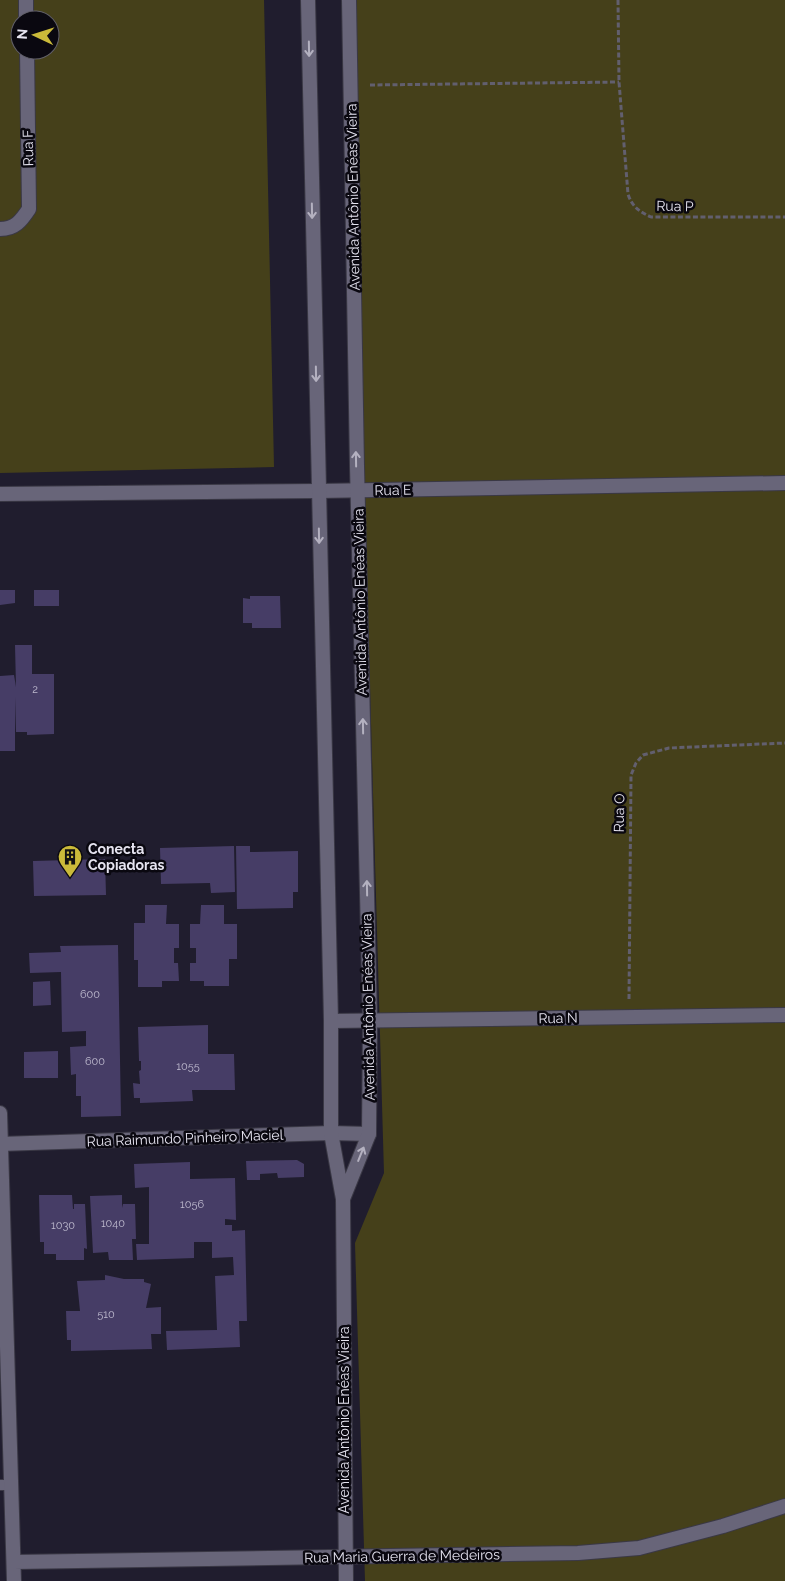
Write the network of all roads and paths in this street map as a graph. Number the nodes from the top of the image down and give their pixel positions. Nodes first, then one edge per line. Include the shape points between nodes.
1 (308, 0) edge
2 (349, 0) edge
3 (618, 0) edge
4 (27, 60) edge
5 (619, 82) junction
6 (351, 85) junction
7 (785, 217) edge
8 (0, 229) edge
9 (785, 483) edge
10 (357, 490) junction
11 (318, 491) junction
12 (0, 494) edge
13 (785, 743) edge
14 (785, 1015) edge
15 (629, 1017) junction
16 (331, 1020) junction
17 (370, 1021) junction
18 (0, 1113) edge
19 (332, 1133) junction
20 (369, 1134) junction
21 (0, 1144) edge
22 (343, 1200) junction
23 (5, 1485) edge
24 (785, 1506) edge
25 (345, 1556) junction
26 (14, 1562) junction
27 (14, 1581) edge
28 (346, 1581) edge

1 -> 11 street, Avenida Antônio Enéas Vieira
2 - 6 street, Avenida Antônio Enéas Vieira
3 - 5 path, Rua P
4 - 8 street, Rua F via 29,209 14,227
5 - 6 path
5 - 7 path, Rua P via 628,194 638,211 651,217
10 -> 6 street, Avenida Antônio Enéas Vieira
9 - 10 street, Rua E
10 - 11 street, Rua E
17 -> 10 street, Avenida Antônio Enéas Vieira
11 - 12 street, Rua E
11 -> 16 street, Avenida Antônio Enéas Vieira
13 - 15 path, Rua O via 670,748 643,755 636,764 631,775
14 - 15 street, Rua N
15 - 17 street, Rua N
16 - 17 street, Rua N
16 - 19 street, Avenida Antônio Enéas Vieira
17 - 20 street, Avenida Antônio Enéas Vieira
18 - 21 street
19 - 20 street, Rua Raimundo Pinheiro Maciel
19 - 21 street, Rua Raimundo Pinheiro Maciel
19 - 22 street, Avenida Antônio Enéas Vieira
22 -> 20 street, Avenida Antônio Enéas Vieira
21 - 23 street
22 - 25 street, Avenida Antônio Enéas Vieira
23 - 26 street
24 - 25 street, Rua Maria Guerra de Medeiros via 640,1548 578,1553
25 - 26 street, Rua Maria Guerra de Medeiros
25 - 28 street, Avenida Antônio Enéas Vieira
26 - 27 street

